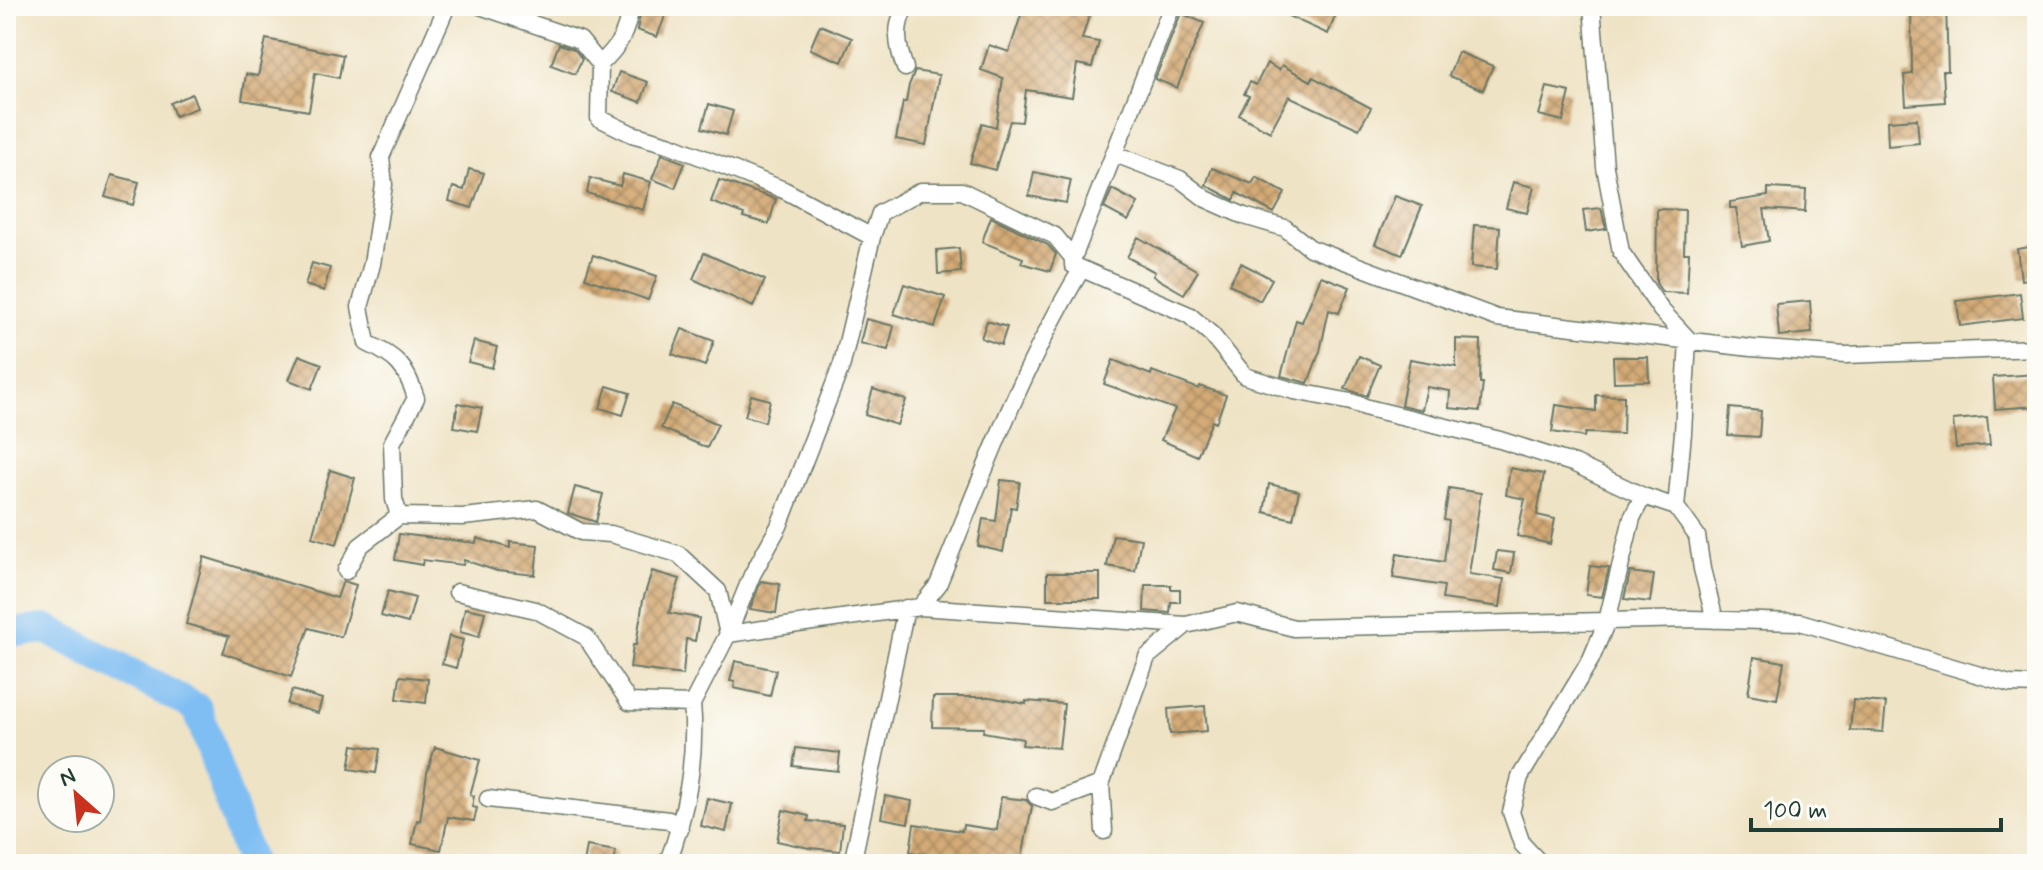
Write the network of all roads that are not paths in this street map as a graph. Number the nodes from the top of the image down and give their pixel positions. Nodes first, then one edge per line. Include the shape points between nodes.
1 (480, 6) edge
2 (631, 6) edge
3 (906, 6) edge
4 (1172, 6) edge
5 (1592, 6) edge
6 (446, 10) edge
7 (600, 64) junction
8 (905, 68) dead end
9 (1115, 154) junction
10 (872, 237) junction
11 (1077, 264) junction
12 (1688, 339) junction
13 (2037, 348) edge
14 (1643, 496) junction
15 (1676, 507) junction
16 (399, 516) junction
17 (346, 571) dead end
18 (457, 592) dead end
19 (913, 608) junction
20 (1715, 620) junction
21 (1607, 621) junction
22 (1186, 625) junction
23 (728, 634) junction
24 (2037, 685) edge
25 (692, 704) junction
26 (1101, 784) junction
27 (1036, 796) dead end
28 (488, 799) dead end
29 (680, 830) junction
30 (1104, 831) dead end
31 (667, 864) edge
32 (852, 864) edge
33 (1541, 864) edge

1 - 6 street
1 - 7 street via 580,40
2 - 7 street via 624,36
3 - 8 street via 898,21 898,49
4 - 9 street
5 - 12 street via 1605,167 1621,252
6 - 16 street via 381,157 384,185 360,307 367,343 391,354 409,374 416,398 392,443
7 - 10 street via 599,118 784,190
9 - 11 street
9 - 12 street via 1180,179 1206,199 1244,216 1285,228 1310,248 1497,318
10 - 11 street via 880,213 921,191 962,191 1055,236
10 - 23 street via 842,364 779,526
11 - 14 street via 1189,315 1245,376 1500,440 1575,464
11 - 19 street via 938,585
12 - 13 street via 1845,355
12 - 15 street
14 - 15 street
14 - 21 street via 1632,518
15 - 20 street via 1697,536
16 - 17 street via 360,546
16 - 23 street via 463,517 537,509 581,532 611,534 678,554 718,591
18 - 25 street via 536,610 586,637 629,702
19 - 22 street
19 - 23 street
19 - 32 street
20 - 21 street
20 - 24 street via 1800,622 2010,684
21 - 22 street via 1294,628 1237,613
21 - 33 street via 1591,659 1520,777 1511,812 1522,844
22 - 26 street via 1147,657
23 - 25 street
25 - 29 street via 695,733
26 - 27 street via 1052,802
26 - 30 street
28 - 29 street via 669,820
29 - 31 street

